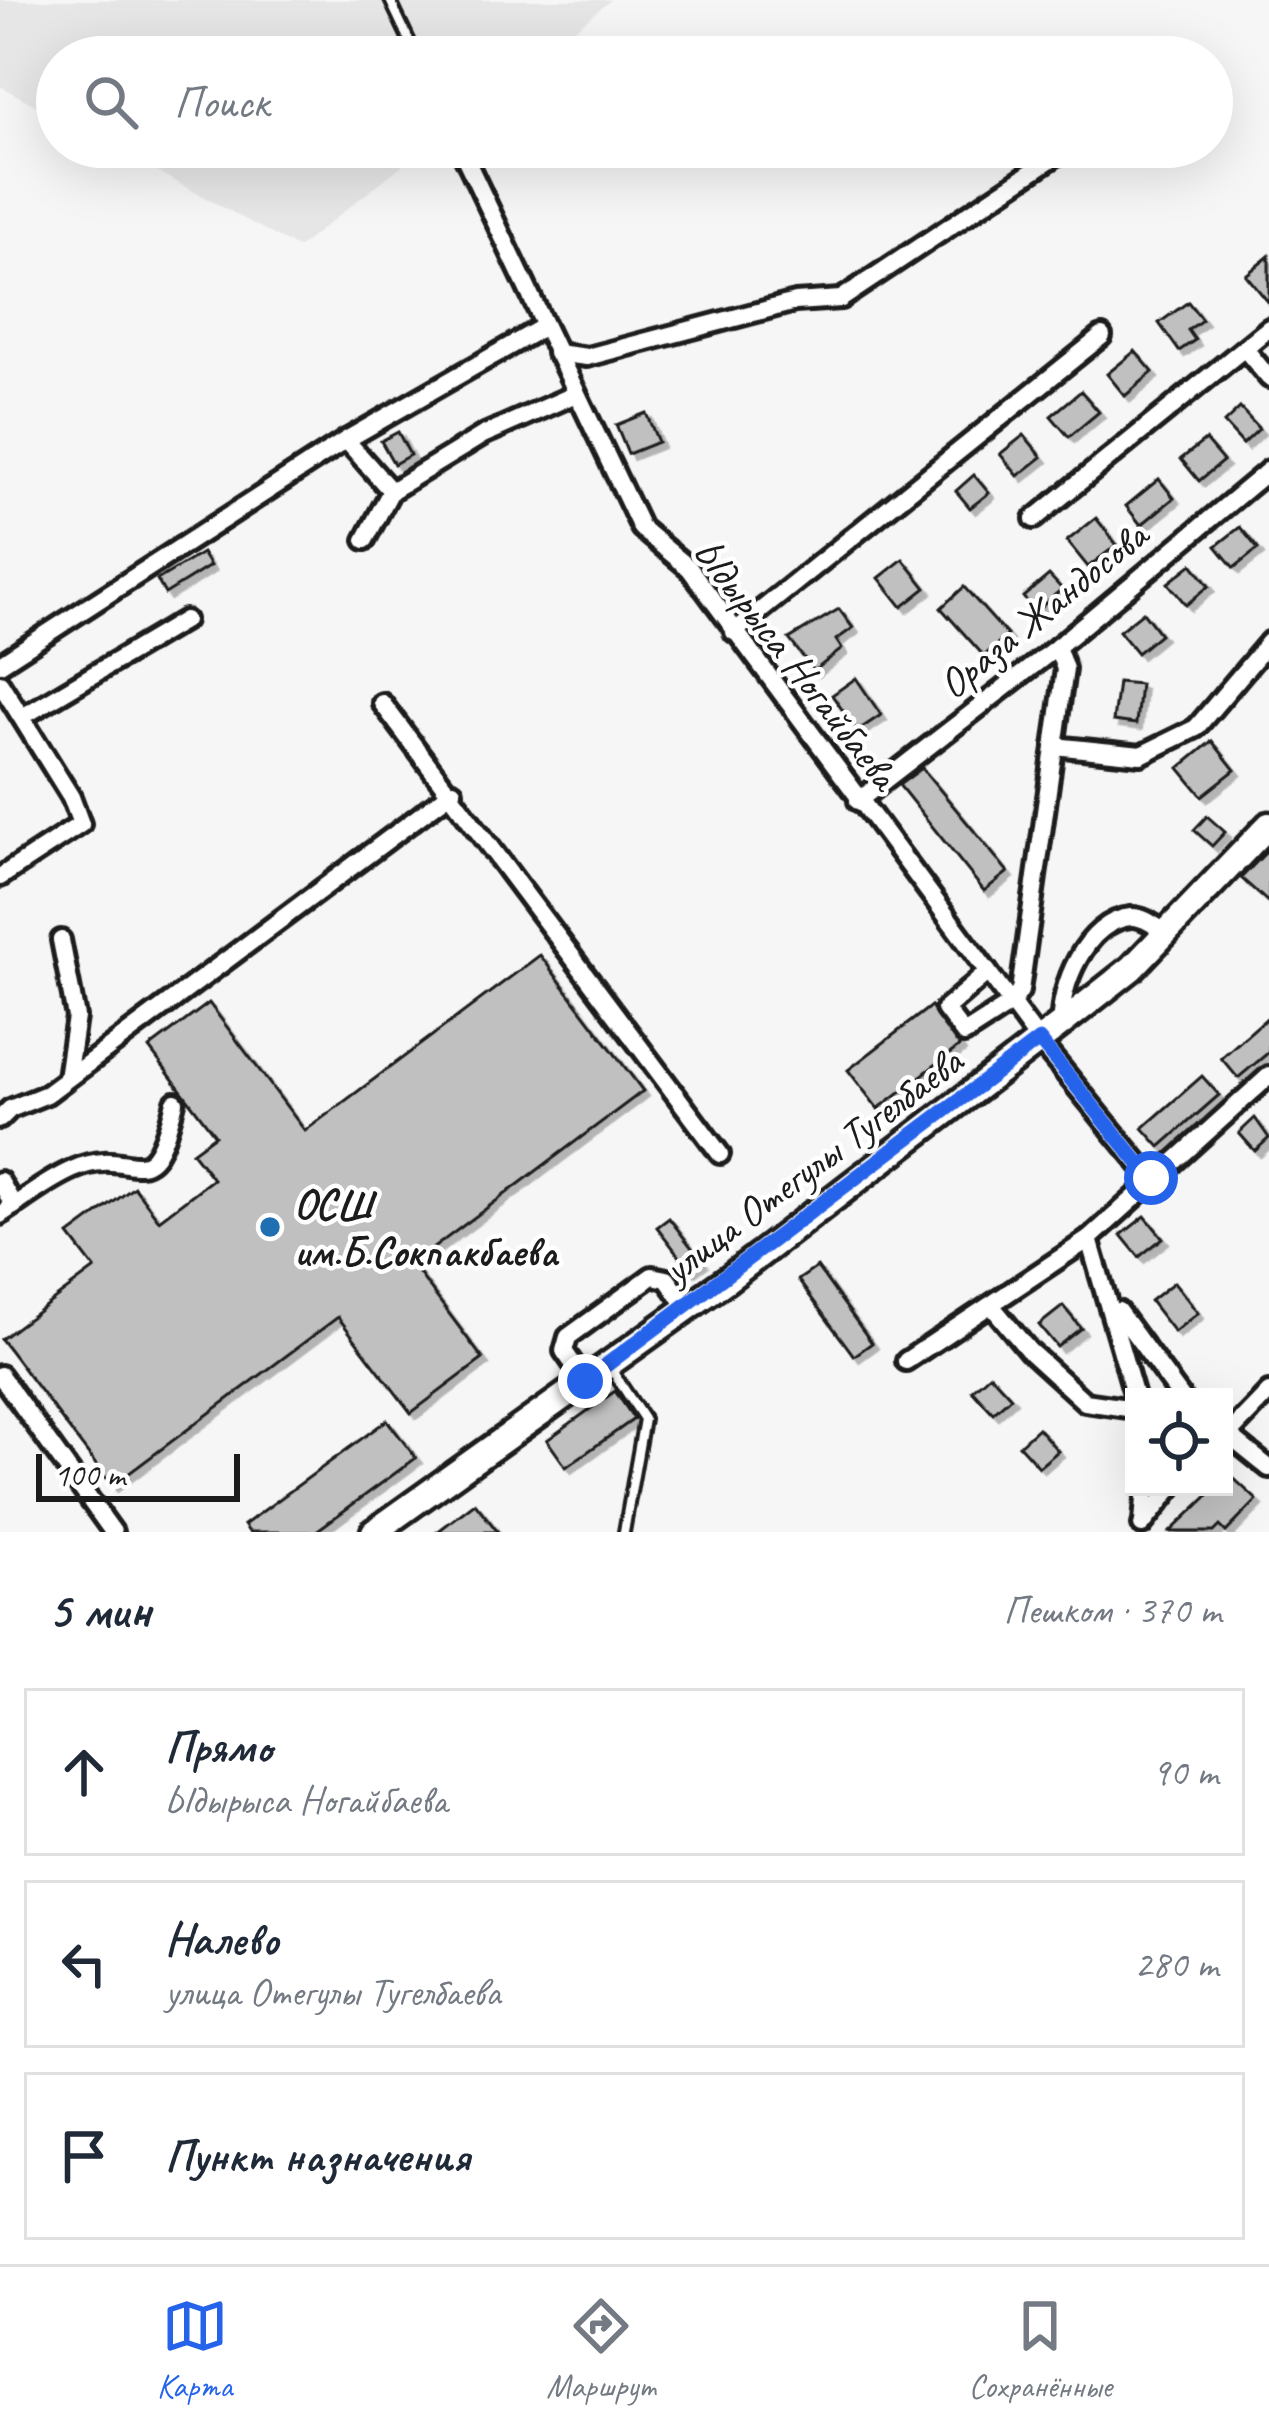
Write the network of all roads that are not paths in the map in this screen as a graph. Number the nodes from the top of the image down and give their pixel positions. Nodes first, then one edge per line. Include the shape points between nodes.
1 (390, 0) edge
2 (407, 36) edge
3 (470, 168) edge
4 (1038, 168) edge
5 (543, 327) junction
6 (1269, 328) edge
7 (1102, 336) dead end
8 (1245, 349) junction
9 (556, 353) junction
10 (1269, 378) edge
11 (576, 394) junction
12 (346, 440) junction
13 (1269, 470) edge
14 (391, 491) junction
15 (1034, 519) dead end
16 (365, 540) dead end
17 (185, 620) dead end
18 (734, 632) junction
19 (1269, 642) edge
20 (1058, 647) junction
21 (0, 664) edge
22 (1, 687) edge
23 (382, 704) dead end
24 (22, 717) junction
25 (1054, 746) junction
26 (453, 791) junction
27 (858, 801) junction
28 (1269, 826) edge
29 (0, 877) edge
30 (1166, 933) junction
31 (61, 940) dead end
32 (988, 972) junction
33 (1012, 1004) junction
34 (1061, 1024) junction
35 (1039, 1040) junction
36 (1269, 1076) edge
37 (68, 1078) junction
38 (175, 1102) dead end
39 (0, 1119) edge
40 (720, 1154) dead end
41 (1151, 1178) junction
42 (0, 1180) edge
43 (7, 1211) edge
44 (1089, 1239) junction
45 (1107, 1296) junction
46 (991, 1305) junction
47 (688, 1308) junction
48 (906, 1361) dead end
49 (609, 1364) junction
50 (0, 1376) edge
51 (585, 1381) junction
52 (1133, 1388) edge
53 (1174, 1388) edge
54 (1269, 1392) edge
55 (1125, 1408) edge
56 (1233, 1430) edge
57 (1233, 1442) edge
58 (1269, 1468) edge
59 (1145, 1496) edge
60 (1165, 1496) edge
61 (1140, 1530) edge
62 (112, 1532) edge
63 (374, 1532) edge
64 (624, 1532) edge

1 - 2 lane
3 - 5 street, Ыдырыса Ногайбаева
4 - 9 street via 841,299 795,302 587,357
5 - 9 street, Ыдырыса Ногайбаева
5 - 12 street
6 - 8 street
7 - 18 street
8 - 10 street
8 - 15 street
9 - 11 street, Ыдырыса Ногайбаева
11 - 14 street via 483,435
11 - 18 street, Ыдырыса Ногайбаева via 641,528 688,568
12 - 14 street
12 - 21 street
13 - 20 street, Ораза Жандосова
14 - 16 street
17 - 24 street
18 - 27 street, Ыдырыса Ногайбаева
19 - 25 street via 1196,728 1141,755
20 - 25 street via 1065,669
20 - 27 street, Ораза Жандосова
22 - 24 street
23 - 26 street
24 - 29 street via 81,824
25 - 33 street
26 - 37 street
26 - 40 street
27 - 32 street, Ыдырыса Ногайбаева
28 - 30 main road, улица Отегулы Тугелбаева
30 - 34 main road, улица Отегулы Тугелбаева
30 - 34 street via 1138,916 1097,935 1068,976
31 - 37 street via 76,1017
32 - 33 street, Ыдырыса Ногайбаева
32 - 33 street via 945,1014 964,1034
33 - 35 street, Ыдырыса Ногайбаева
34 - 35 main road, улица Отегулы Тугелбаева
35 - 41 street, Ыдырыса Ногайбаева
35 - 47 main road, улица Отегулы Тугелбаева
36 - 41 street
37 - 39 street
38 - 43 street via 163,1150 148,1162 76,1168
41 - 44 street
42 - 43 street
44 - 45 street
44 - 46 street
45 - 52 street
45 - 53 street
46 - 48 street
46 - 55 street via 1085,1402
47 - 49 main road, улица Отегулы Тугелбаева
47 - 51 street via 667,1279 652,1276 568,1337 564,1351
49 - 51 main road, улица Отегулы Тугелбаева
49 - 64 lane via 644,1419
50 - 62 street
51 - 63 main road, улица Отегулы Тугелбаева
54 - 56 street
57 - 58 street
59 - 61 street
60 - 61 street

